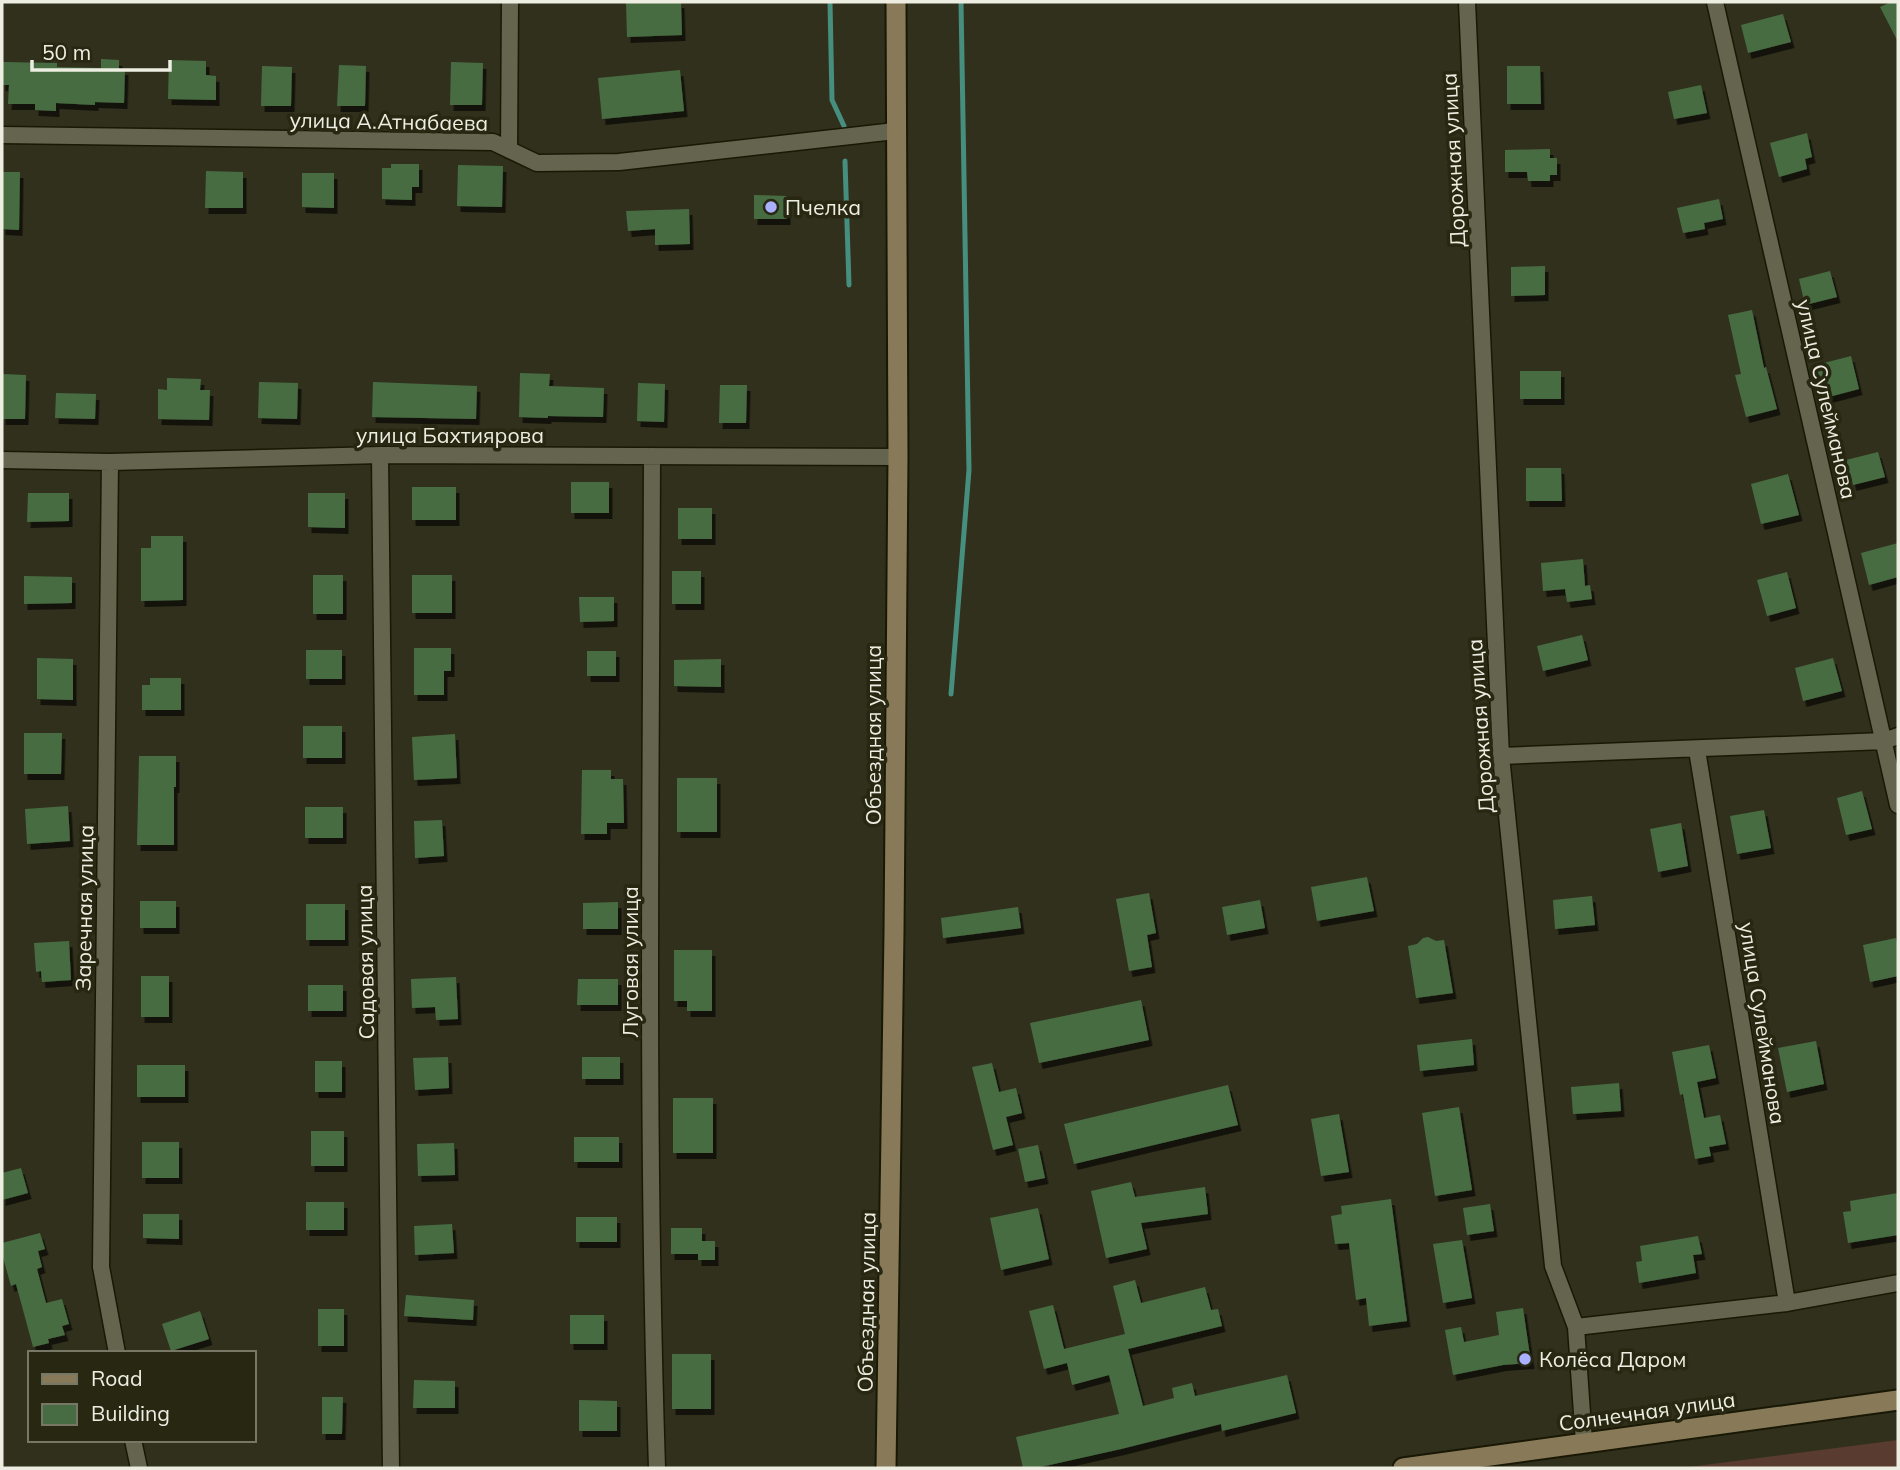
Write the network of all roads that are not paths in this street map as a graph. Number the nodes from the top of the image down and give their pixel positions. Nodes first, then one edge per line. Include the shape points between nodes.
1 (510, 2) edge
2 (896, 2) edge
3 (1467, 2) edge
4 (1715, 2) edge
5 (895, 131) junction
6 (2, 135) edge
7 (509, 150) junction
8 (380, 455) junction
9 (652, 456) junction
10 (898, 457) junction
11 (2, 460) edge
12 (110, 462) junction
13 (1891, 738) edge
14 (1697, 750) junction
15 (1501, 757) junction
16 (1898, 806) edge
17 (1898, 1283) edge
18 (1787, 1303) junction
19 (1576, 1327) junction
20 (117, 1351) edge
21 (1898, 1400) edge
22 (133, 1442) edge
23 (1584, 1442) junction
24 (139, 1468) edge
25 (391, 1468) edge
26 (657, 1468) edge
27 (886, 1468) edge
28 (1403, 1468) edge

1 - 7 street
2 - 5 main road, Объездная улица
3 - 15 street, Дорожная улица
4 - 13 street, улица Сулейманова
5 - 7 street, улица А.Атнабаева via 619,162 537,163
5 - 10 main road, Объездная улица
6 - 7 street, улица А.Атнабаева via 493,142
8 - 9 street, улица Бахтиярова
8 - 12 street, улица Бахтиярова
8 - 25 street, Садовая улица
9 - 10 street, улица Бахтиярова
9 - 26 street, Луговая улица via 651,1094
10 - 27 main road, Объездная улица
11 - 12 street, улица Бахтиярова
12 - 20 street, Заречная улица via 101,1267
13 - 14 street
13 - 16 street, улица Сулейманова
14 - 15 street
14 - 18 street, улица Сулейманова
15 - 19 street, Дорожная улица via 1553,1266
17 - 18 street
18 - 19 street
19 - 23 street, Дорожная улица
21 - 23 main road, Солнечная улица
22 - 24 street
23 - 28 main road, Солнечная улица

